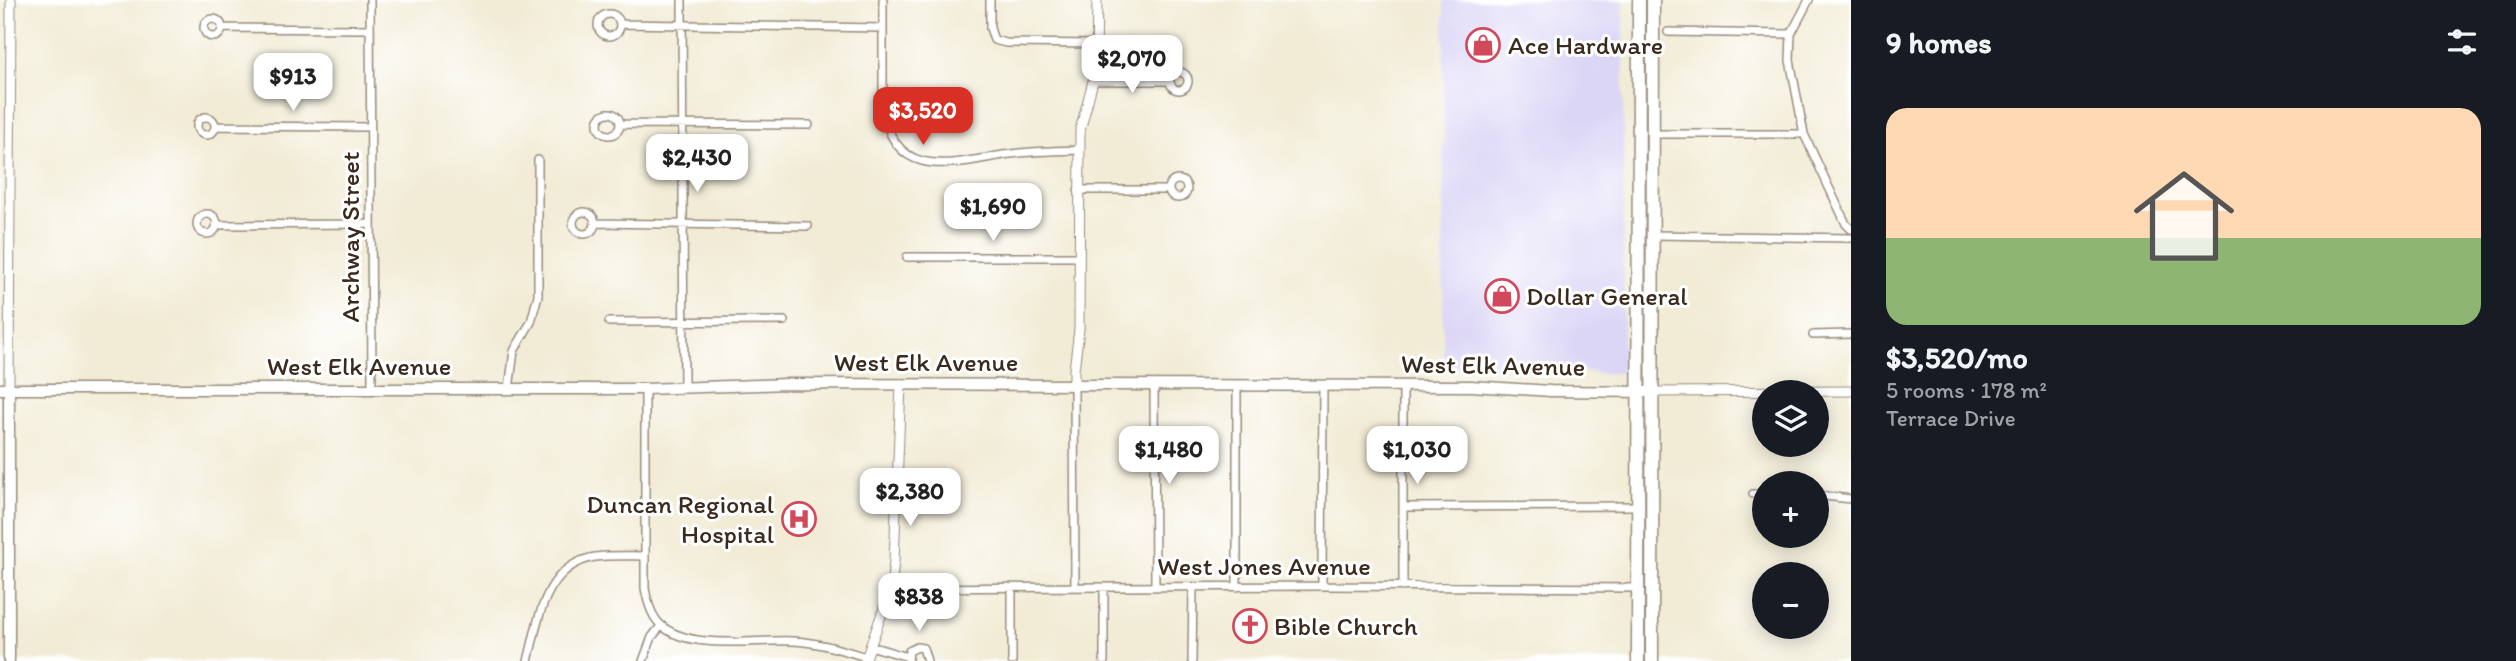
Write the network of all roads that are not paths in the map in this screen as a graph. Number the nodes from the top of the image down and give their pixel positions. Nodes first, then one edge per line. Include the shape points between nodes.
1 (11, 0) edge
2 (370, 0) edge
3 (682, 0) edge
4 (883, 0) edge
5 (990, 0) edge
6 (1097, 0) edge
7 (1639, 0) edge
8 (1653, 0) edge
9 (1809, 0) edge
10 (1638, 23) junction
11 (1653, 23) junction
12 (620, 24) dead end
13 (682, 24) junction
14 (222, 28) dead end
15 (883, 28) junction
16 (370, 29) junction
17 (1668, 32) dead end
18 (1791, 34) junction
19 (1098, 44) junction
20 (1093, 81) junction
21 (1170, 81) dead end
22 (620, 124) dead end
23 (683, 125) junction
24 (809, 125) dead end
25 (215, 126) dead end
26 (370, 127) junction
27 (1653, 134) junction
28 (1804, 134) junction
29 (1079, 150) junction
30 (538, 160) dead end
31 (1078, 190) junction
32 (1169, 190) dead end
33 (1639, 222) junction
34 (595, 223) dead end
35 (370, 224) junction
36 (684, 224) junction
37 (216, 225) dead end
38 (808, 226) dead end
39 (1653, 228) junction
40 (1851, 229) edge
41 (1851, 238) edge
42 (907, 257) dead end
43 (1078, 257) junction
44 (684, 320) junction
45 (784, 321) dead end
46 (609, 322) dead end
47 (1851, 334) edge
48 (1813, 335) dead end
49 (901, 384) junction
50 (1074, 385) junction
51 (1154, 385) junction
52 (1237, 385) junction
53 (1323, 385) junction
54 (1403, 386) junction
55 (684, 387) junction
56 (5, 389) edge
57 (372, 389) junction
58 (509, 389) junction
59 (645, 389) junction
60 (1638, 391) junction
61 (1851, 391) edge
62 (1652, 392) junction
63 (1829, 496) edge
64 (1851, 499) edge
65 (1638, 506) junction
66 (1403, 507) junction
67 (645, 556) junction
68 (1638, 565) junction
69 (1652, 565) junction
70 (1322, 586) junction
71 (1075, 587) junction
72 (1104, 587) junction
73 (1155, 587) junction
74 (1237, 587) junction
75 (1403, 587) junction
76 (891, 588) junction
77 (1012, 588) junction
78 (1193, 588) junction
79 (1638, 588) junction
80 (5, 592) edge
81 (661, 626) junction
82 (870, 646) junction
83 (866, 659) edge
84 (908, 659) edge
85 (9, 661) edge
86 (528, 661) edge
87 (643, 661) edge
88 (927, 661) edge
89 (1012, 661) edge
90 (1104, 661) edge
91 (1192, 661) edge
92 (1638, 661) edge
93 (1652, 661) edge

1 - 56 street
2 - 16 street, Archway Street
3 - 13 street
4 - 15 street
5 - 19 street via 994,40
6 - 19 street
7 - 10 main road
8 - 11 main road
9 - 18 street
10 - 11 main road
10 - 33 main road
11 - 27 main road
12 - 13 street
13 - 15 street
13 - 23 street
14 - 16 street
15 - 29 street via 885,122 911,157 941,165
16 - 26 street, Archway Street
17 - 18 street
18 - 28 street via 1790,60
19 - 20 street
20 - 21 street
20 - 29 street via 1082,116
22 - 23 street
23 - 24 street
23 - 36 street
25 - 26 street
26 - 35 street, Archway Street
27 - 28 street
27 - 39 main road
28 - 40 street
29 - 31 street
30 - 58 street via 538,295 531,322 514,351
31 - 32 street
31 - 43 street
33 - 39 main road
33 - 60 main road
34 - 36 street
35 - 37 street
35 - 57 street, Archway Street
36 - 38 street
36 - 44 street
39 - 41 street
39 - 62 main road
42 - 43 street
43 - 50 street
44 - 45 street
44 - 46 street
44 - 55 street
47 - 48 street
49 - 50 main road, West Elk Avenue
49 - 55 main road, West Elk Avenue
49 - 76 street
50 - 51 main road, West Elk Avenue
50 - 71 street
51 - 52 main road, West Elk Avenue
51 - 73 street
52 - 53 main road, West Elk Avenue
52 - 74 street
53 - 54 main road, West Elk Avenue
53 - 70 street
54 - 60 main road, West Elk Avenue
54 - 66 street
55 - 59 main road, West Elk Avenue
56 - 57 main road, West Elk Avenue
56 - 80 main road
57 - 58 main road, West Elk Avenue
58 - 59 main road, West Elk Avenue
59 - 67 street
60 - 62 main road, West Elk Avenue
60 - 65 main road
61 - 62 street, West Elk Avenue
62 - 69 main road
63 - 64 street
65 - 66 street
65 - 68 main road
66 - 75 street
67 - 81 street via 647,601
67 - 86 street via 597,557 559,575 542,604
68 - 69 main road
68 - 79 main road
69 - 93 main road
70 - 74 street, West Jones Avenue
70 - 75 street, West Jones Avenue
71 - 72 street, West Jones Avenue
71 - 77 street, West Jones Avenue
72 - 73 street, West Jones Avenue
72 - 90 street
73 - 78 street, West Jones Avenue
74 - 78 street, West Jones Avenue
75 - 79 street, West Jones Avenue
76 - 77 street, West Jones Avenue
76 - 82 street
77 - 89 street
78 - 91 street
79 - 92 main road
80 - 85 main road
81 - 83 street via 700,641 795,641
81 - 87 street
82 - 83 street
82 - 84 street
84 - 88 street via 909,651 917,647 923,648

